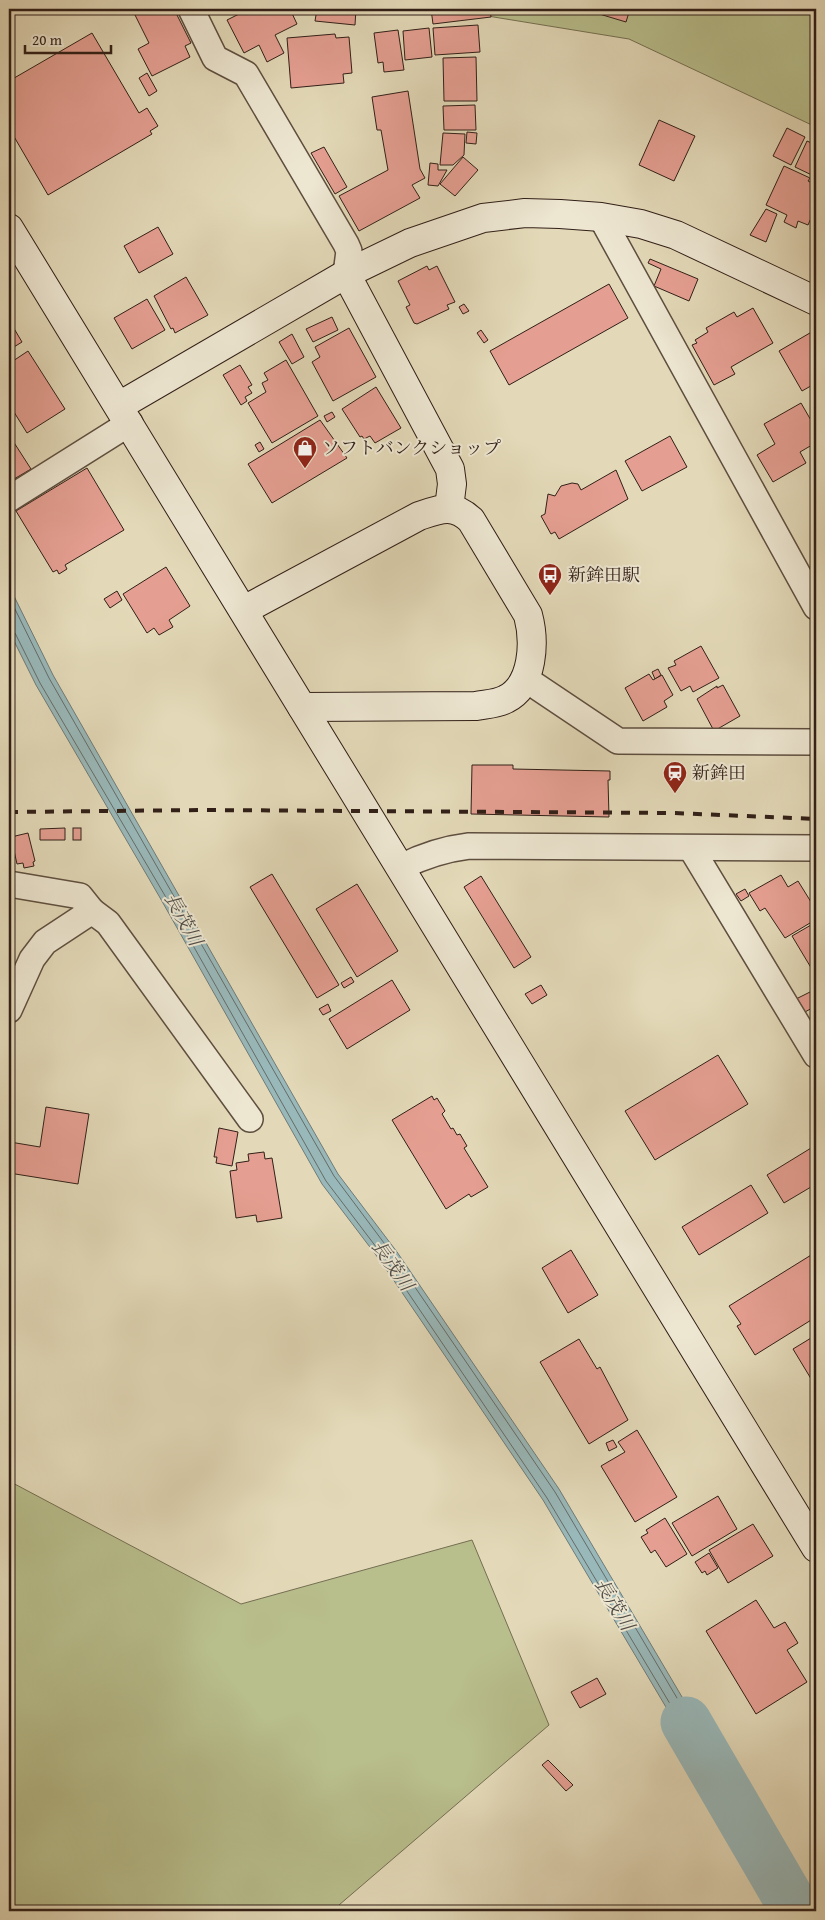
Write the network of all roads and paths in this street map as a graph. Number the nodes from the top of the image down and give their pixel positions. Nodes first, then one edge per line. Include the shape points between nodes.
1 (191, 9) edge
2 (601, 217) junction
3 (9, 228) edge
4 (346, 274) junction
5 (816, 301) edge
6 (124, 414) junction
7 (9, 499) edge
8 (449, 508) junction
9 (816, 607) edge
10 (244, 610) junction
11 (524, 678) junction
12 (302, 707) junction
13 (816, 742) edge
14 (691, 848) junction
15 (816, 848) edge
16 (400, 867) junction
17 (9, 884) edge
18 (92, 911) junction
19 (9, 1010) edge
20 (816, 1055) edge
21 (250, 1119) dead end
22 (816, 1547) edge

1 - 4 street via 215,58 246,74 346,244
2 - 4 street via 525,213 483,218 410,243
2 - 5 street via 641,224 676,235
2 - 9 street
3 - 6 street
4 - 6 street
4 - 8 street via 450,469
6 - 7 street
6 - 10 street
8 - 10 street via 419,516
8 - 11 street via 463,512 472,520 528,614 532,649
10 - 12 street
11 - 12 street via 519,689 508,698 476,706
11 - 13 street via 618,741
12 - 16 street
14 - 15 street
14 - 16 street via 469,846 446,849
14 - 20 street
16 - 22 street
17 - 18 street via 80,896
18 - 19 street via 46,942 32,959
18 - 21 street via 108,923

